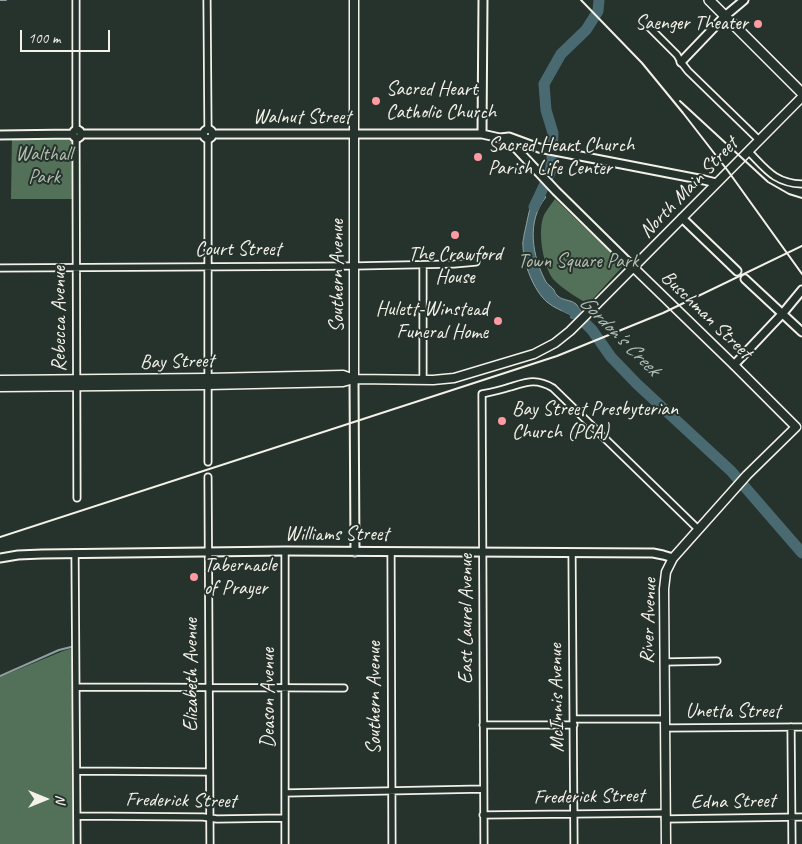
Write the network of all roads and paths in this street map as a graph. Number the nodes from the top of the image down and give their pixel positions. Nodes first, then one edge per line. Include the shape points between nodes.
1 (76, 0) edge
2 (207, 0) edge
3 (354, 0) edge
4 (483, 0) edge
5 (709, 0) edge
6 (744, 0) edge
7 (725, 16) junction
8 (642, 20) dead end
9 (681, 62) junction
10 (802, 95) edge
11 (77, 134) junction
12 (208, 134) junction
13 (482, 134) junction
14 (0, 135) edge
15 (354, 135) junction
16 (500, 138) junction
17 (759, 140) junction
18 (542, 148) junction
19 (748, 151) junction
20 (523, 156) junction
21 (716, 183) junction
22 (802, 184) edge
23 (682, 218) junction
24 (476, 262) dead end
25 (423, 264) junction
26 (354, 266) junction
27 (207, 267) junction
28 (0, 268) edge
29 (76, 268) junction
30 (634, 268) junction
31 (737, 272) dead end
32 (744, 279) dead end
33 (802, 290) edge
34 (782, 313) junction
35 (577, 324) joint
36 (802, 332) edge
37 (734, 365) junction
38 (354, 379) junction
39 (0, 380) edge
40 (423, 380) junction
41 (208, 382) junction
42 (77, 383) junction
43 (0, 387) edge
44 (799, 427) edge
45 (208, 462) dead end
46 (208, 477) dead end
47 (77, 498) dead end
48 (698, 530) junction
49 (285, 551) junction
50 (355, 552) junction
51 (391, 552) junction
52 (572, 552) junction
53 (75, 553) junction
54 (209, 553) junction
55 (483, 553) junction
56 (0, 558) edge
57 (673, 558) junction
58 (717, 661) dead end
59 (664, 662) junction
60 (76, 688) junction
61 (208, 688) junction
62 (344, 688) dead end
63 (285, 689) junction
64 (664, 719) junction
65 (574, 722) junction
66 (483, 725) junction
67 (791, 727) junction
68 (802, 727) edge
69 (664, 728) junction
70 (77, 771) junction
71 (209, 772) junction
72 (483, 789) junction
73 (392, 791) junction
74 (285, 793) junction
75 (574, 813) junction
76 (484, 814) junction
77 (77, 816) junction
78 (665, 816) junction
79 (792, 817) junction
80 (802, 817) edge
81 (210, 818) junction
82 (285, 818) junction
83 (77, 844) edge
84 (210, 844) edge
85 (285, 844) edge
86 (392, 844) edge
87 (484, 844) edge
88 (574, 844) edge
89 (666, 844) edge
90 (792, 844) edge

1 - 11 street, Rebecca Avenue
2 - 12 street
3 - 15 main road, Southern Avenue
4 - 13 street
5 - 7 main road
6 - 7 street
7 - 9 street
7 - 10 main road
8 - 9 street
9 - 17 street
10 - 17 main road, North Main Street
11 - 12 street, Walnut Street
11 - 14 street, Walnut Street
11 - 29 street, Rebecca Avenue
12 - 15 street, Walnut Street
12 - 27 street
13 - 15 street, Walnut Street
13 - 16 street, Walnut Street
15 - 26 main road, Southern Avenue
16 - 18 street, Walnut Street via 509,137
16 - 20 street, Buschman Street
17 - 19 main road, North Main Street
18 - 20 street via 528,150
18 - 21 street, Walnut Street
19 - 21 main road, North Main Street
19 - 22 street via 774,177
20 - 30 street, Buschman Street
21 - 23 main road, North Main Street
23 - 30 main road, North Main Street
23 - 31 street
24 - 25 street, Court Street
25 - 26 street, Court Street
25 - 40 street
26 - 27 street, Court Street
26 - 38 main road, Southern Avenue
27 - 29 street, Court Street
27 - 41 street
28 - 29 street, Court Street
29 - 42 street, Rebecca Avenue
30 - 35 main road, North Main Street
30 - 37 main road, Buschman Street
32 - 34 street
33 - 34 street
34 - 36 street
34 - 37 street
35 - 40 main road, Bay Street via 555,343 534,354 454,378
37 - 44 main road, Buschman Street
38 - 40 main road, Bay Street
38 - 41 main road, Bay Street via 343,376
38 - 50 street, Southern Avenue
39 - 42 main road, Bay Street
41 - 42 main road, Bay Street
41 - 45 street
42 - 43 main road, Bay Street
42 - 47 street, Rebecca Avenue
44 - 48 main road, River Avenue via 747,475
46 - 54 street, Elizabeth Avenue
48 - 55 street, East Laurel Avenue via 560,395 548,385 531,382 482,394
48 - 57 main road, River Avenue
49 - 50 street, Williams Street
49 - 54 street, Williams Street
49 - 63 street, Deason Avenue
50 - 51 street, Williams Street
51 - 55 street, Williams Street
51 - 73 street, Southern Avenue
52 - 55 street, Williams Street
52 - 57 street, Williams Street via 653,553
52 - 65 street, McInnis Avenue
53 - 54 street, Williams Street
53 - 56 street, Williams Street
53 - 60 street
54 - 61 street, Elizabeth Avenue
55 - 66 street, East Laurel Avenue
57 - 59 main road, River Avenue via 664,581
58 - 59 street
59 - 64 main road, River Avenue
60 - 61 street
60 - 70 street
61 - 63 street
61 - 71 street, Elizabeth Avenue
62 - 63 street
63 - 74 street, Deason Avenue
64 - 65 street
64 - 69 main road, River Avenue
65 - 66 street
65 - 75 street, McInnis Avenue
66 - 72 street, East Laurel Avenue
67 - 68 street, Unetta Street
67 - 69 street, Unetta Street
67 - 79 street
69 - 78 main road, River Avenue
70 - 71 street
70 - 77 street
71 - 81 street, Elizabeth Avenue
72 - 73 street
72 - 76 street, East Laurel Avenue
73 - 74 street
73 - 86 street, Southern Avenue
74 - 82 street, Deason Avenue
75 - 76 street, Frederick Street
75 - 78 street, Frederick Street
75 - 88 street, McInnis Avenue
76 - 87 street, East Laurel Avenue
77 - 81 street, Frederick Street
77 - 83 street
78 - 79 street, Edna Street
78 - 89 main road, River Avenue
79 - 80 street, Edna Street
79 - 90 street
81 - 82 street, Frederick Street
81 - 84 street, Elizabeth Avenue
82 - 85 street, Deason Avenue

